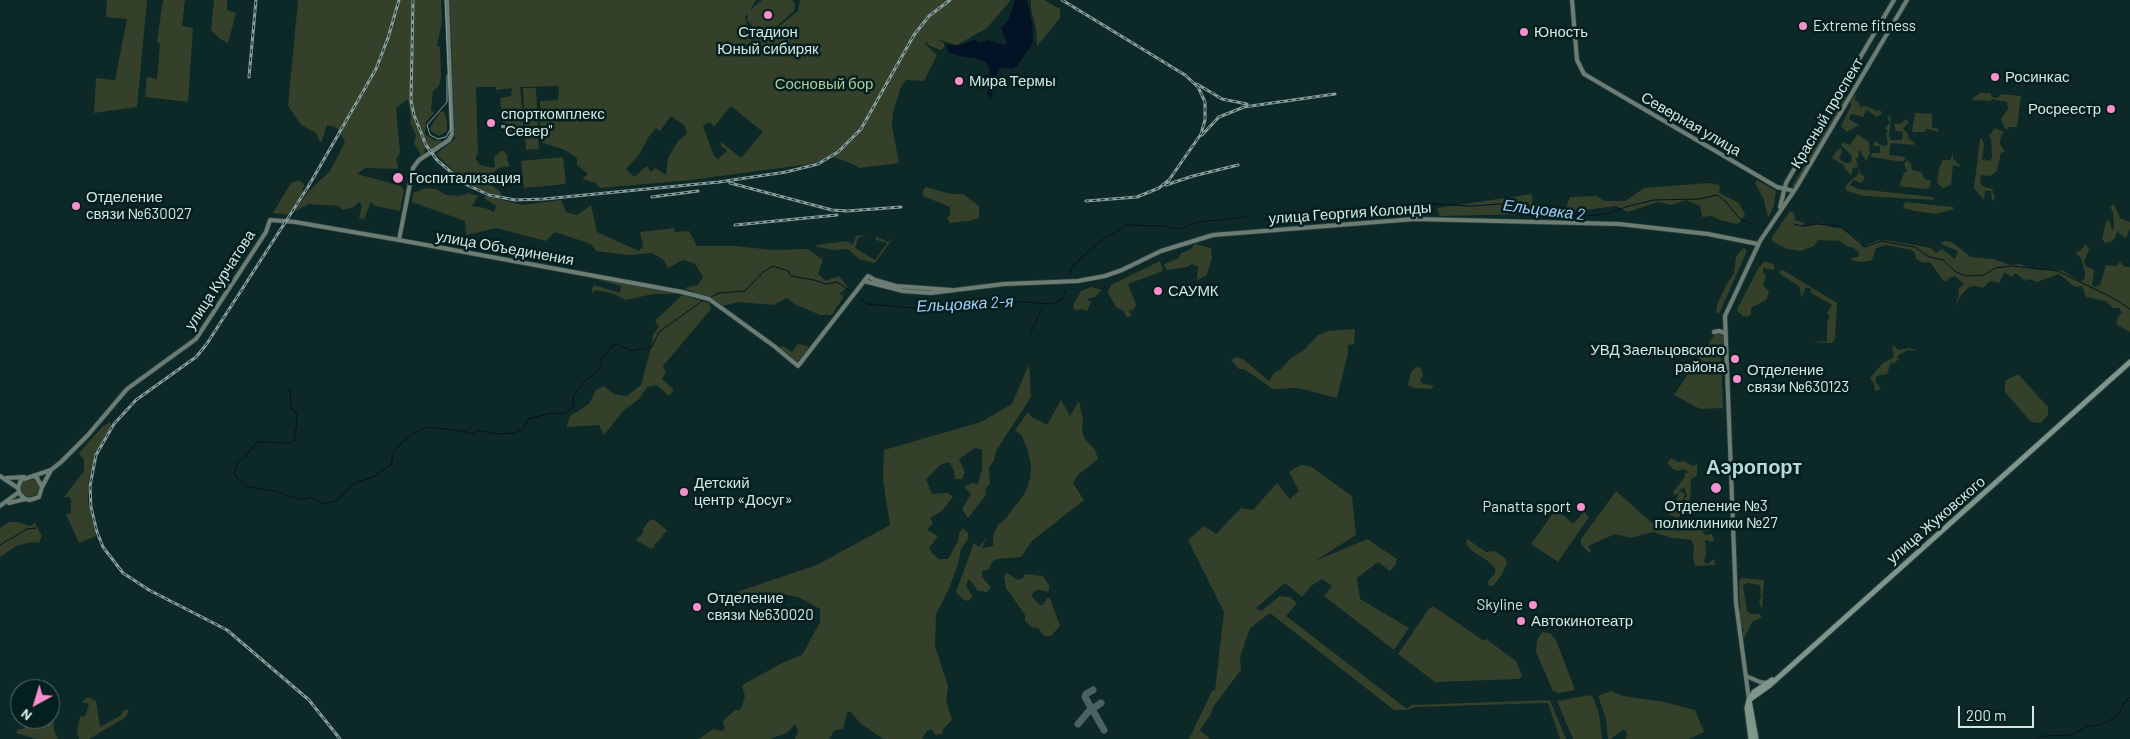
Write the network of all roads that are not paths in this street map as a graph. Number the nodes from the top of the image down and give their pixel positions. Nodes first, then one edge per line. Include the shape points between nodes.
1 (447, 0) edge
2 (1572, 0) edge
3 (1894, 0) edge
4 (1907, 0) edge
5 (1886, 14) junction
6 (1896, 19) junction
7 (1858, 62) junction
8 (1868, 67) junction
9 (1841, 90) junction
10 (1851, 96) junction
11 (1784, 190) junction
12 (1794, 191) junction
13 (1780, 210) junction
14 (270, 220) joint
15 (399, 240) junction
16 (1758, 244) junction
17 (863, 281) junction
18 (951, 290) junction
19 (1714, 332) dead end
20 (1725, 333) junction
21 (2130, 362) edge
22 (51, 470) junction
23 (33, 476) junction
24 (2, 477) edge
25 (25, 477) junction
26 (42, 487) junction
27 (19, 490) junction
28 (25, 499) junction
29 (2, 505) edge
30 (1746, 676) junction
31 (1777, 678) junction
32 (1767, 682) junction
33 (1759, 692) junction
34 (1749, 700) junction
35 (1751, 707) junction
36 (1751, 739) edge
37 (1756, 739) edge

1 - 15 main road via 452,134 449,140 413,168
2 - 11 main road, Северная улица via 1580,70 1665,123
3 - 5 main road, Красный проспект
4 - 6 main road, Красный проспект
5 - 6 main road
5 - 7 main road, Красный проспект
6 - 8 main road, Красный проспект
7 - 8 main road
7 - 9 main road, Красный проспект
8 - 10 main road, Красный проспект
9 - 10 main road
9 - 11 main road, Красный проспект
10 - 12 main road, Красный проспект
11 - 12 main road, Северная улица
11 - 13 main road, Красный проспект
12 - 13 main road, Красный проспект
13 - 16 main road, Красный проспект
14 - 15 main road, улица Объединения
14 - 22 main road, улица Курчатова via 266,232 196,339 127,389 88,435
15 - 17 main road, улица Объединения via 709,299 798,366
16 - 18 main road, улица Георгия Колонды via 1708,234 1619,224 1415,219 1213,235 1161,252 1105,276 1078,281
16 - 20 main road, Красный проспект via 1725,316
17 - 18 main road, улица Георгия Колонды via 912,292
17 - 18 main road, улица Георгия Колонды via 868,276 896,286
19 - 20 main road
20 - 30 main road via 1736,603
21 - 31 main road, улица Жуковского
22 - 23 main road, улица Курчатова
22 - 26 main road, улица Курчатова
23 - 25 main road
23 - 26 main road
24 - 25 main road
24 - 27 main road
25 - 27 main road
26 - 28 main road via 39,497
27 - 28 main road
27 - 29 main road
28 - 29 main road
30 - 32 main road
30 - 34 main road
31 - 32 main road
31 - 33 main road, улица Жуковского
32 - 33 main road
33 - 34 main road
33 - 35 main road
34 - 35 main road
34 - 36 main road
35 - 37 main road

